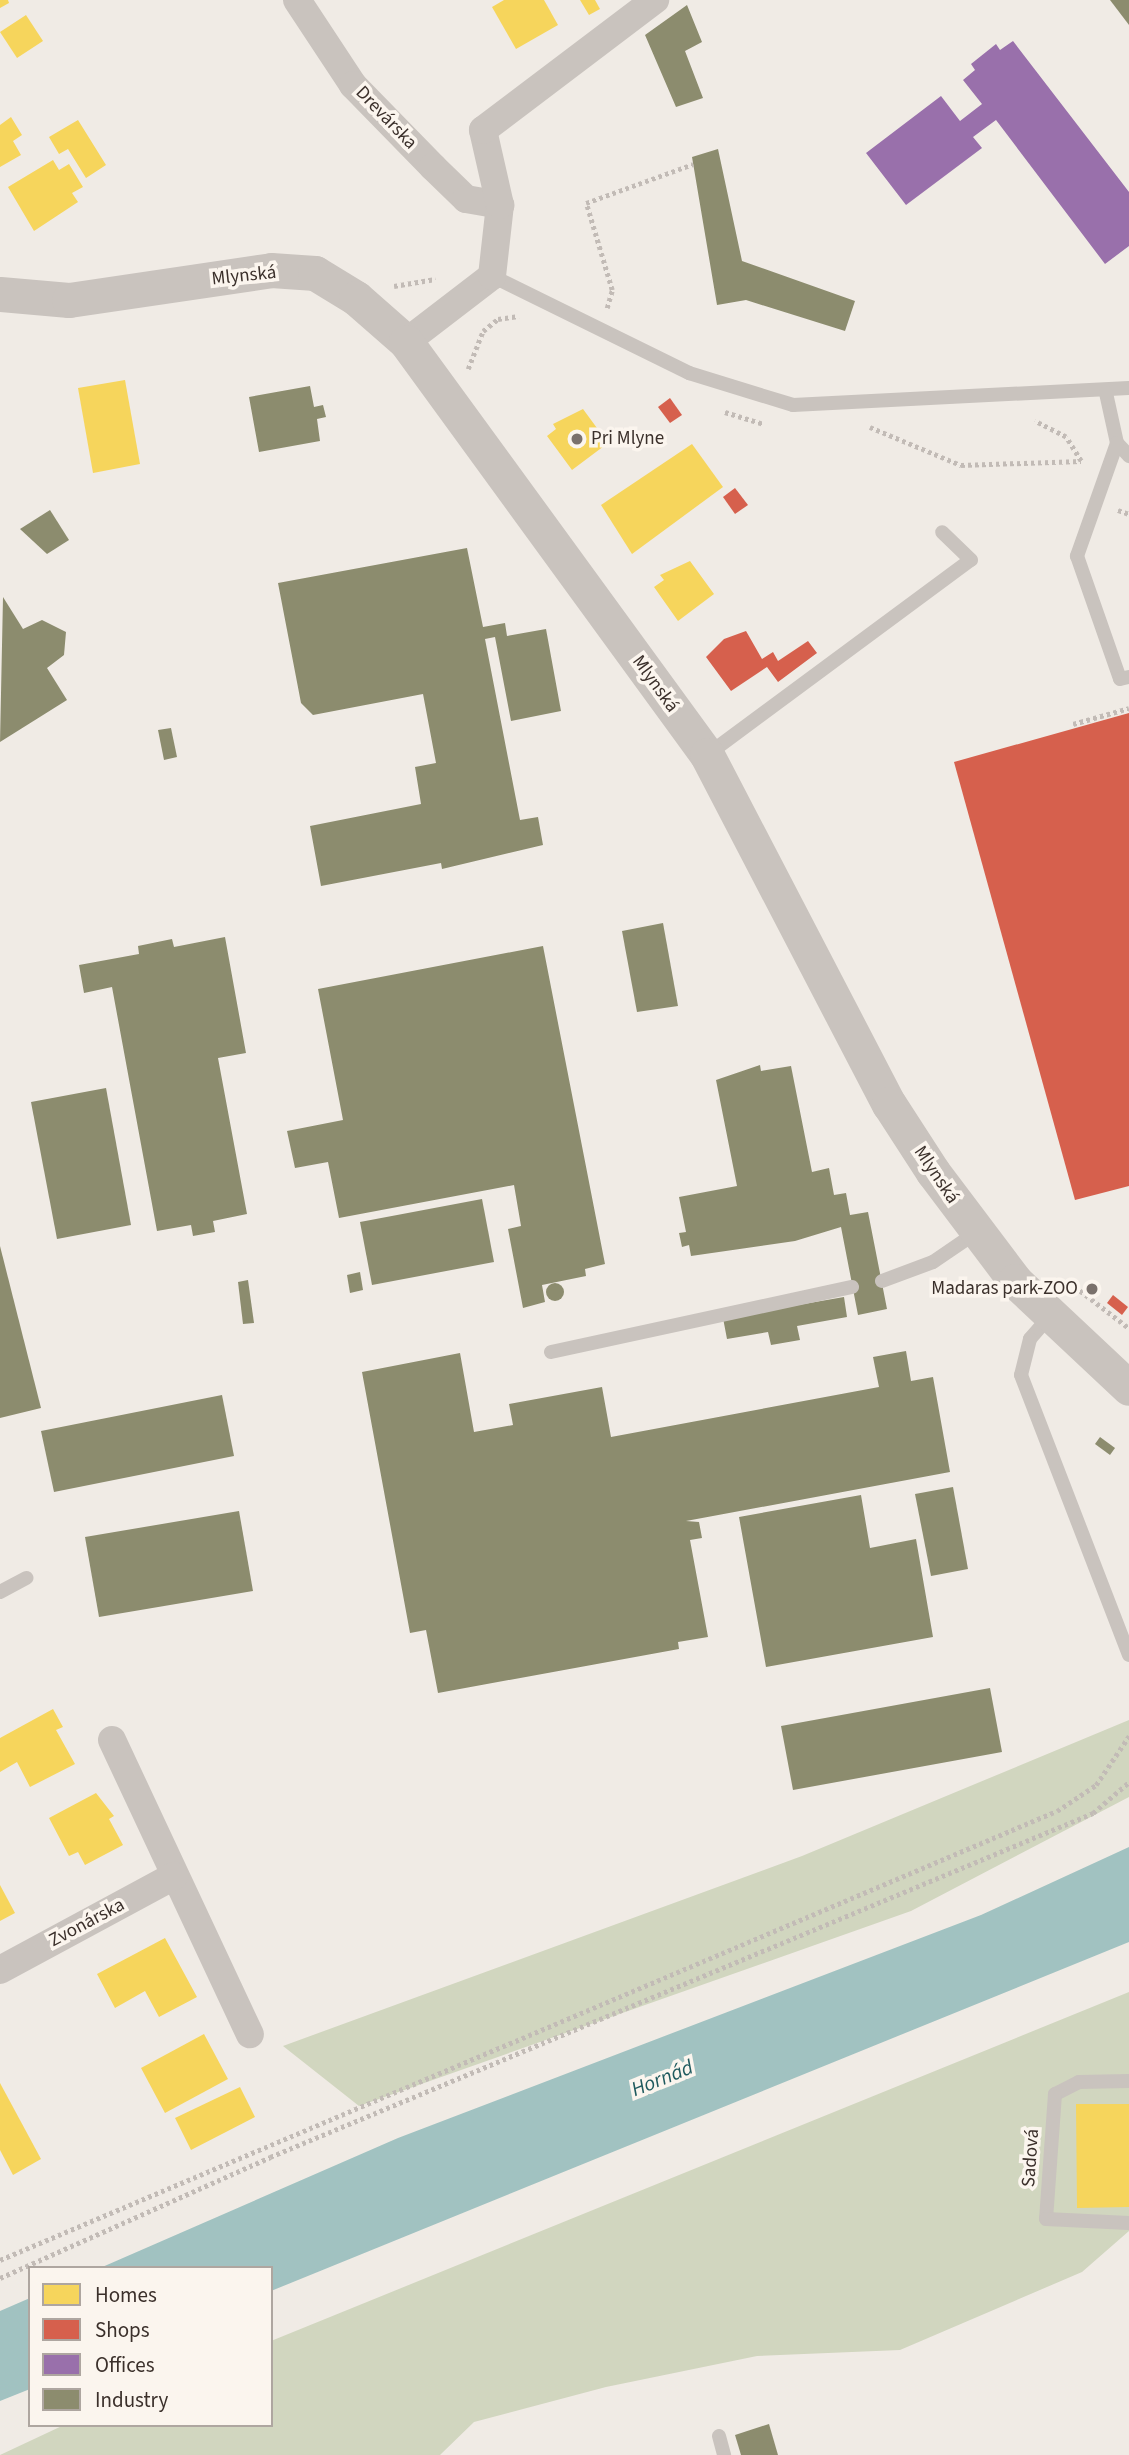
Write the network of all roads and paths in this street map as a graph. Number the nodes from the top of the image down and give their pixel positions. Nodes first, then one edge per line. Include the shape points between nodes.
1 (297, 0) edge
2 (655, 0) edge
3 (693, 164) dead end
4 (500, 205) junction
5 (492, 276) junction
6 (0, 294) edge
7 (606, 313) dead end
8 (406, 342) junction
9 (1129, 388) edge
10 (1106, 393) junction
11 (1117, 443) junction
12 (1129, 456) edge
13 (942, 531) dead end
14 (1129, 677) edge
15 (1129, 708) edge
16 (1073, 724) dead end
17 (707, 755) junction
18 (977, 1232) junction
19 (882, 1281) dead end
20 (852, 1287) dead end
21 (1049, 1317) junction
22 (551, 1352) dead end
23 (1129, 1388) edge
24 (26, 1578) dead end
25 (0, 1592) edge
26 (1129, 1655) edge
27 (1129, 1736) edge
28 (112, 1740) dead end
29 (1129, 1782) edge
30 (174, 1876) junction
31 (0, 1970) edge
32 (250, 2034) dead end
33 (1129, 2081) edge
34 (1129, 2223) edge
35 (0, 2260) edge
36 (0, 2278) edge
37 (719, 2436) dead end
38 (724, 2455) edge

1 - 4 street, Drevárska via 353,85 433,167 466,199
2 - 4 street via 483,130
3 - 7 path via 586,203 612,290
4 - 5 street
5 - 8 street
5 - 10 lane via 689,373 793,405
6 - 8 street, Mlynská via 69,300 271,270 315,273 356,298
8 - 17 street, Mlynská
9 - 10 lane
10 - 11 lane
11 - 12 lane
11 - 14 lane via 1077,556 1121,679
13 - 17 lane via 971,560
15 - 16 path
17 - 18 street, Mlynská via 889,1104
18 - 19 lane via 933,1262
18 - 21 street, Mlynská
20 - 22 lane
21 - 23 street, Mlynská
21 - 26 lane via 1030,1339 1021,1375
24 - 25 lane
27 - 35 path via 1096,1785 1057,1811
28 - 30 street
29 - 36 path via 1093,1813 270,2157
30 - 31 street, Zvonárska
30 - 32 street
33 - 34 lane, Sadová via 1079,2082 1055,2094 1046,2219
37 - 38 lane

